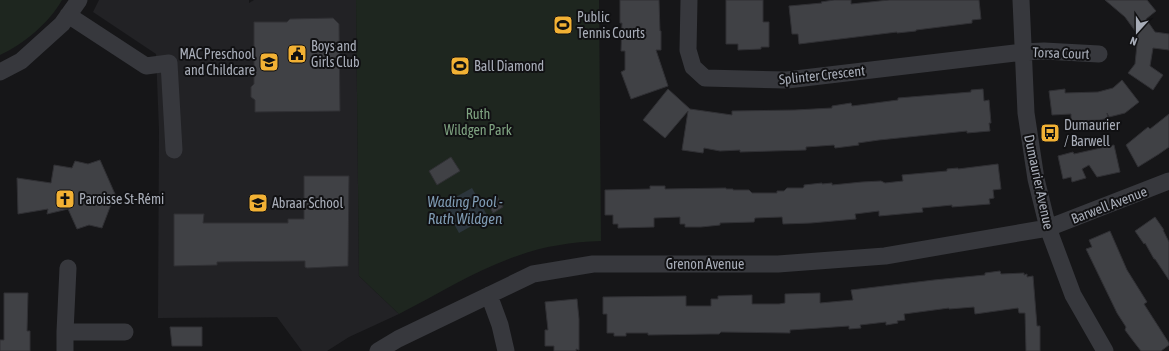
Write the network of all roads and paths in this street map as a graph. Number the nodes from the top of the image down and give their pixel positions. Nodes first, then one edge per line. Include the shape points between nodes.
1 (79, 0) edge
2 (689, 0) edge
3 (1021, 0) edge
4 (68, 15) junction
5 (1023, 52) junction
6 (1099, 54) dead end
7 (0, 72) edge
8 (174, 150) dead end
9 (1168, 183) edge
10 (1048, 228) junction
11 (68, 268) dead end
12 (489, 295) junction
13 (65, 332) junction
14 (125, 332) dead end
15 (65, 351) edge
16 (378, 351) edge
17 (506, 351) edge
18 (1105, 351) edge

1 - 4 street
2 - 5 street, Splinter Crescent via 688,50 693,67 705,78 787,80
3 - 5 street, Dumaurier Avenue
4 - 7 street via 62,24 21,61
4 - 8 street via 146,66 170,64
5 - 6 street, Torsa Court
5 - 10 street, Dumaurier Avenue via 1026,113 1036,179
9 - 10 street, Barwell Avenue
10 - 12 street, Grenon Avenue via 885,256 778,264 593,264 533,274
10 - 18 street, Dumaurier Avenue via 1073,295
11 - 13 street
12 - 16 street, Grenon Avenue
12 - 17 street
13 - 14 street
13 - 15 street

